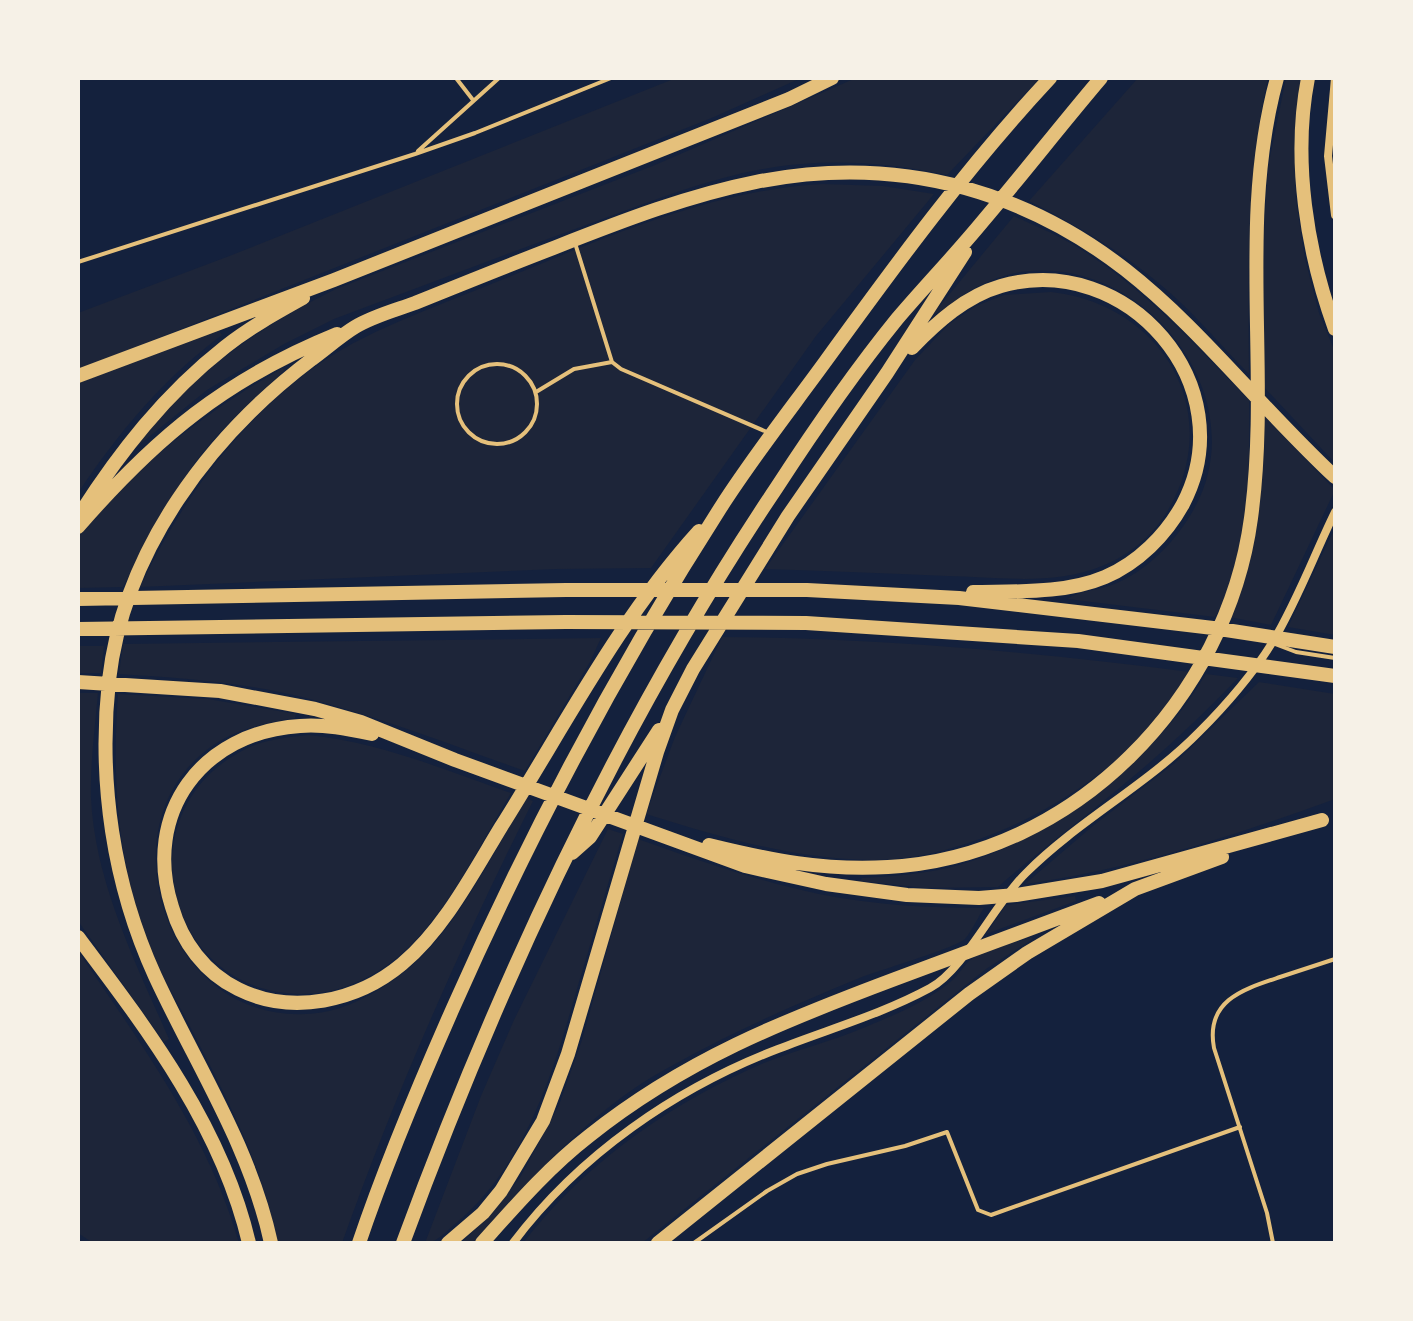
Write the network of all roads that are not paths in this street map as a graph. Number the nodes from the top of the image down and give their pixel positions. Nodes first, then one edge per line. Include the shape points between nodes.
1 (456, 78) edge
2 (499, 78) edge
3 (611, 78) edge
4 (832, 78) edge
5 (1050, 78) edge
6 (1101, 78) edge
7 (1277, 78) edge
8 (1308, 78) edge
9 (1335, 78) edge
10 (473, 100) junction
11 (415, 154) junction
12 (1335, 215) edge
13 (980, 225) junction
14 (574, 240) junction
15 (78, 262) edge
16 (334, 280) junction
17 (356, 326) junction
18 (1335, 329) edge
19 (612, 362) junction
20 (887, 373) junction
21 (78, 376) edge
22 (536, 392) junction
23 (773, 435) junction
24 (1335, 477) edge
25 (723, 504) junction
26 (1335, 512) edge
27 (78, 517) edge
28 (78, 527) edge
29 (904, 594) junction
30 (78, 599) edge
31 (78, 629) edge
32 (1272, 642) junction
33 (1335, 647) edge
34 (1335, 658) edge
35 (1335, 676) edge
36 (78, 682) edge
37 (672, 710) junction
38 (410, 743) junction
39 (1329, 818) edge
40 (650, 831) junction
41 (565, 858) junction
42 (1135, 889) junction
43 (78, 937) edge
44 (1335, 959) edge
45 (1240, 1127) junction
46 (249, 1243) edge
47 (271, 1243) edge
48 (359, 1243) edge
49 (403, 1243) edge
50 (448, 1243) edge
51 (482, 1243) edge
52 (513, 1243) edge
53 (658, 1243) edge
54 (694, 1243) edge
55 (1273, 1243) edge

1 - 10 lane
2 - 10 lane
3 - 11 lane
4 - 16 highway
5 - 23 highway via 918,234
6 - 13 highway
7 - 40 highway via 1258,184 1255,476 1248,541 1205,658 1156,731 1071,805 1022,831 936,860 863,868 786,864
8 - 18 highway via 1303,171 1311,251
9 - 12 street via 1328,156
10 - 11 lane
11 - 15 lane
13 - 20 highway
13 - 41 highway via 897,320 777,486 688,627
14 - 17 highway
14 - 19 lane
14 - 24 highway via 699,194 777,177 863,172 929,180 998,199 1077,235 1119,263 1184,319
16 - 21 highway
16 - 27 highway via 226,346 181,386 124,449
17 - 28 highway via 219,395 155,445
17 - 47 highway via 254,407 189,484 125,608 107,705 107,803 129,906 155,977 242,1150
19 - 22 lane via 574,369
19 - 23 lane
20 - 29 highway via 959,305 983,292 1005,284 1057,281 1094,288 1148,322 1188,374 1200,418 1197,470 1176,518 1119,571 1075,586
20 - 37 highway via 788,516
22 - 22 lane via 515,367 488,364 465,378 457,394 457,412 464,429 478,440 505,444 533,422
23 - 25 highway
25 - 38 highway via 674,558 605,657 431,933 401,965 360,990 309,1003 245,993 219,977 188,944 174,916 164,870 175,804 193,775 234,744 301,726
25 - 48 highway via 643,634 530,843 424,1075
26 - 32 street
29 - 30 highway via 681,589
29 - 33 highway
31 - 35 highway via 806,623 1078,641
32 - 34 lane
32 - 52 street via 1198,733 1025,874 939,983 888,1008 776,1049 685,1093 604,1150
36 - 38 highway via 273,699 351,719
37 - 41 highway via 590,837
37 - 50 highway via 543,1121 508,1181 483,1213
38 - 40 highway
39 - 40 highway via 1102,881 979,898 907,895 796,879
39 - 42 highway
41 - 49 highway
42 - 51 highway via 744,1039 640,1098 565,1156
42 - 53 highway via 969,994
43 - 46 highway via 178,1079 218,1151
44 - 45 lane via 1247,988 1218,1014 1213,1040
45 - 54 lane via 991,1215 978,1210 947,1132 797,1174
45 - 55 lane

